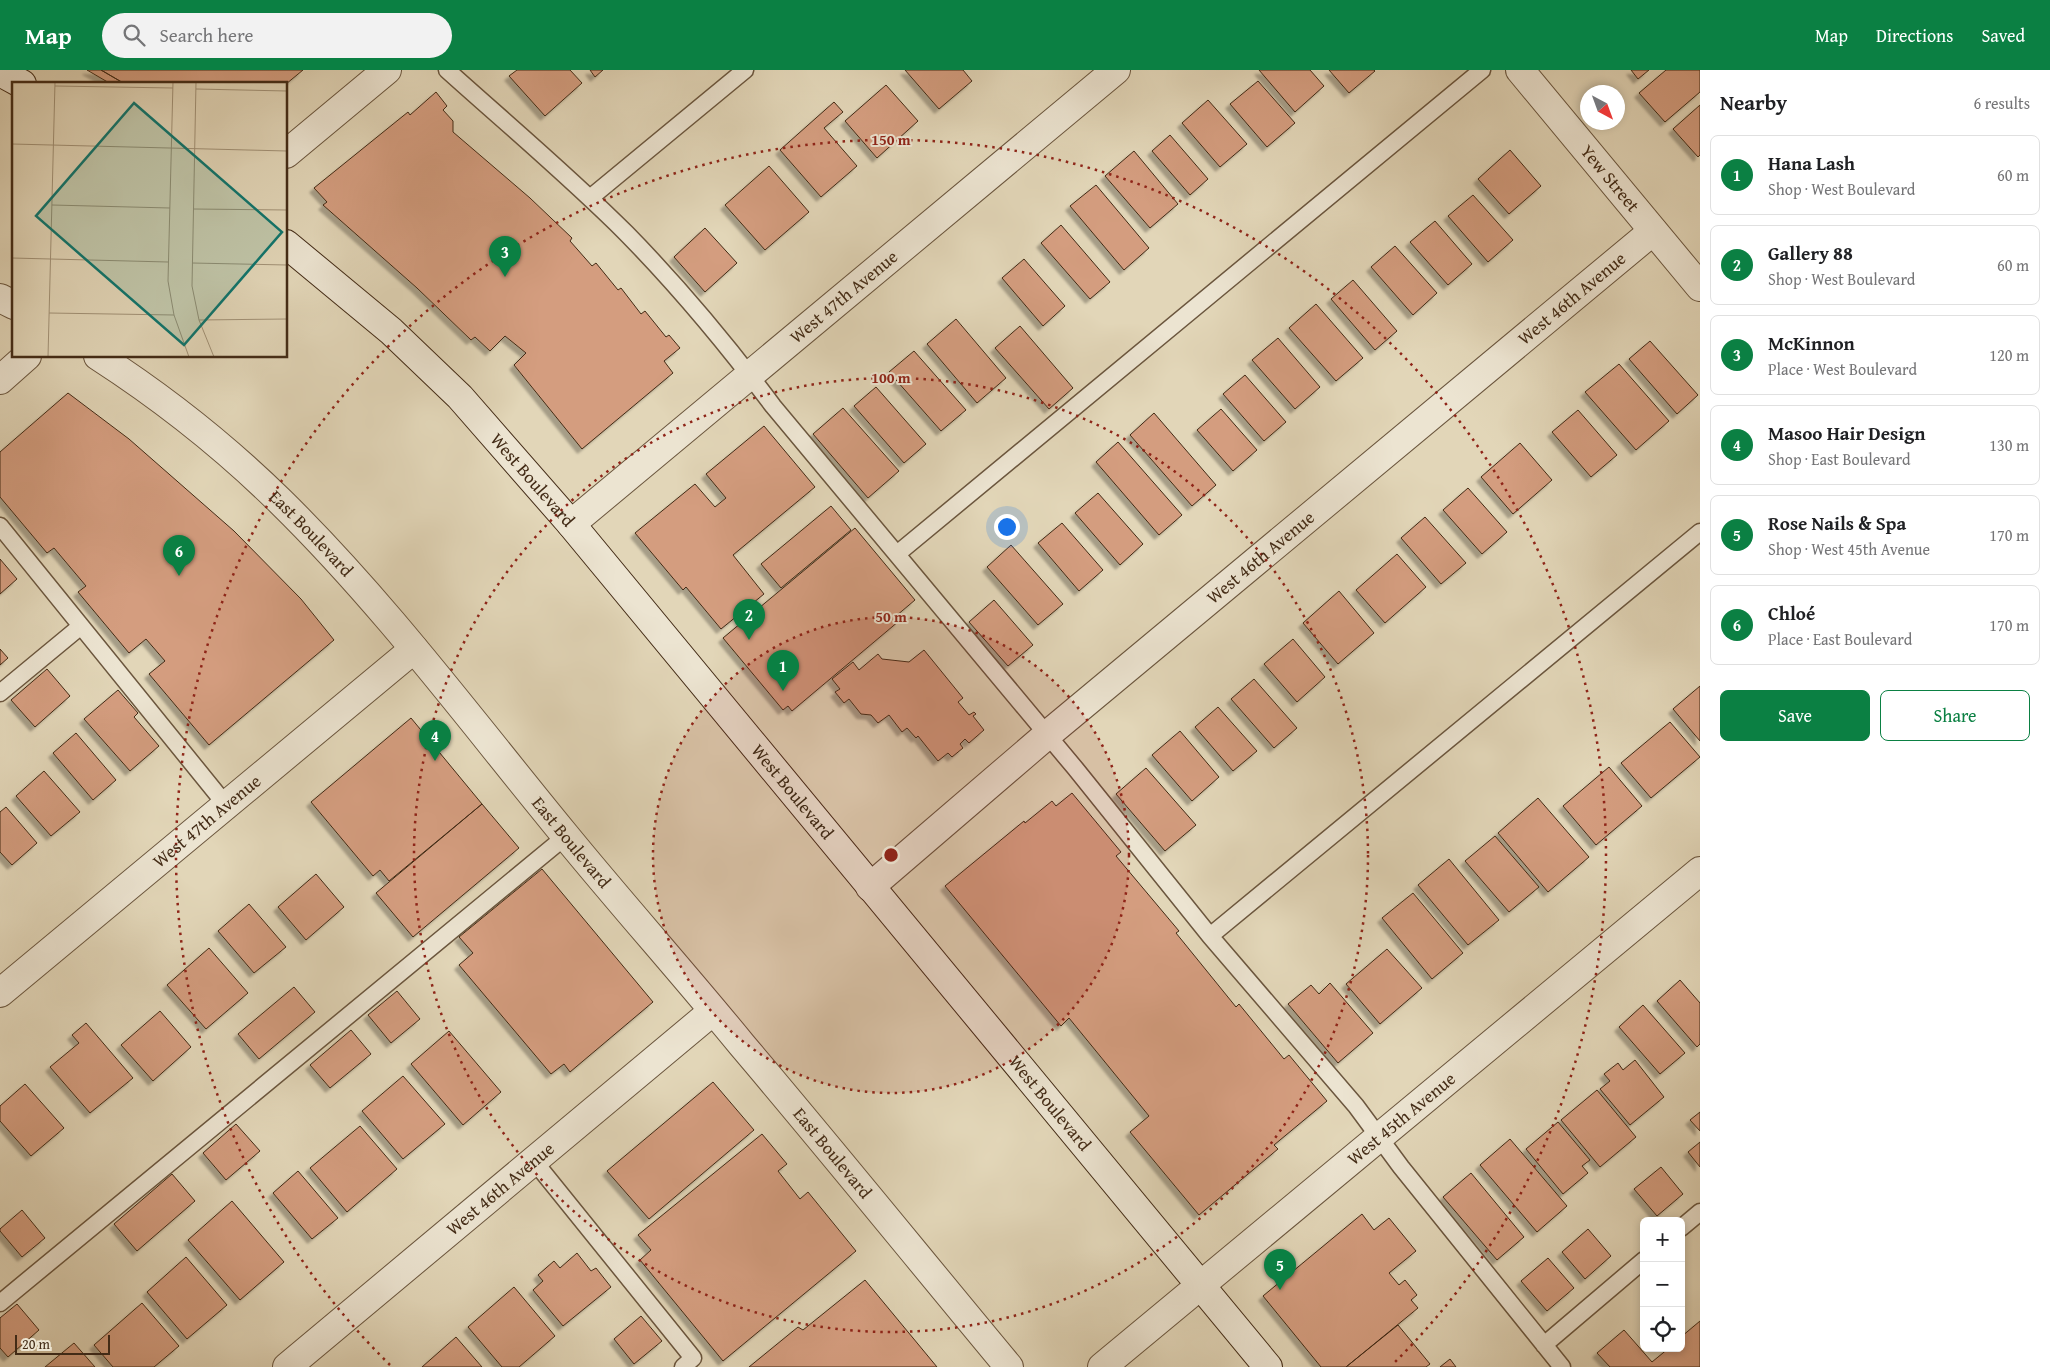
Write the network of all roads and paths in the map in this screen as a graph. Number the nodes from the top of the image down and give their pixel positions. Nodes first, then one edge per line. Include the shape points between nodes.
1 (387, 70) edge
2 (447, 70) edge
3 (745, 70) edge
4 (1116, 70) edge
5 (1482, 70) edge
6 (1520, 70) edge
7 (0, 72) edge
8 (18, 82) edge
9 (288, 152) edge
10 (590, 198) junction
11 (1654, 231) junction
12 (288, 246) edge
13 (1700, 288) edge
14 (0, 298) edge
15 (12, 304) edge
16 (25, 358) edge
17 (101, 358) edge
18 (750, 375) junction
19 (0, 380) edge
20 (571, 524) junction
21 (0, 526) edge
22 (1700, 532) edge
23 (897, 554) junction
24 (81, 626) junction
25 (414, 649) junction
26 (0, 692) edge
27 (1047, 735) junction
28 (226, 805) junction
29 (566, 836) junction
30 (1700, 871) edge
31 (870, 887) junction
32 (1210, 936) junction
33 (0, 993) edge
34 (713, 1011) junction
35 (1380, 1137) junction
36 (534, 1161) junction
37 (1700, 1212) edge
38 (1685, 1225) edge
39 (1642, 1262) edge
40 (1200, 1285) junction
41 (0, 1303) edge
42 (1544, 1345) junction
43 (288, 1367) edge
44 (683, 1367) edge
45 (1009, 1367) edge
46 (1102, 1367) edge
47 (1268, 1367) edge
48 (1562, 1367) edge

1 - 9 street
2 - 10 lane
3 - 10 lane
4 - 18 street, West 47th Avenue
5 - 23 lane
6 - 11 street, Yew Street
7 - 8 street
10 - 18 lane via 627,234
11 - 13 street, Yew Street
11 - 27 street, West 46th Avenue
12 - 20 street, West Boulevard via 391,331 460,397
14 - 15 street
16 - 19 street
17 - 25 street, East Boulevard via 199,428 279,500
18 - 20 street, West 47th Avenue
18 - 23 lane
20 - 31 street, West Boulevard
21 - 24 lane
22 - 32 lane
23 - 27 lane
24 - 26 lane
24 - 28 lane
25 - 28 street, West 47th Avenue
25 - 29 street, East Boulevard
27 - 31 street, West 46th Avenue
27 - 32 lane
28 - 33 street, West 47th Avenue
29 - 34 street, East Boulevard
29 - 41 lane
30 - 35 street, West 45th Avenue
31 - 40 street, West Boulevard
32 - 35 lane
34 - 36 street, West 46th Avenue
34 - 45 street, East Boulevard
35 - 40 street, West 45th Avenue
35 - 42 lane
36 - 43 street, West 46th Avenue
36 - 44 lane via 693,1358
37 - 38 lane
39 - 42 lane
40 - 46 street, West 45th Avenue
40 - 47 street, West Boulevard
42 - 48 lane

